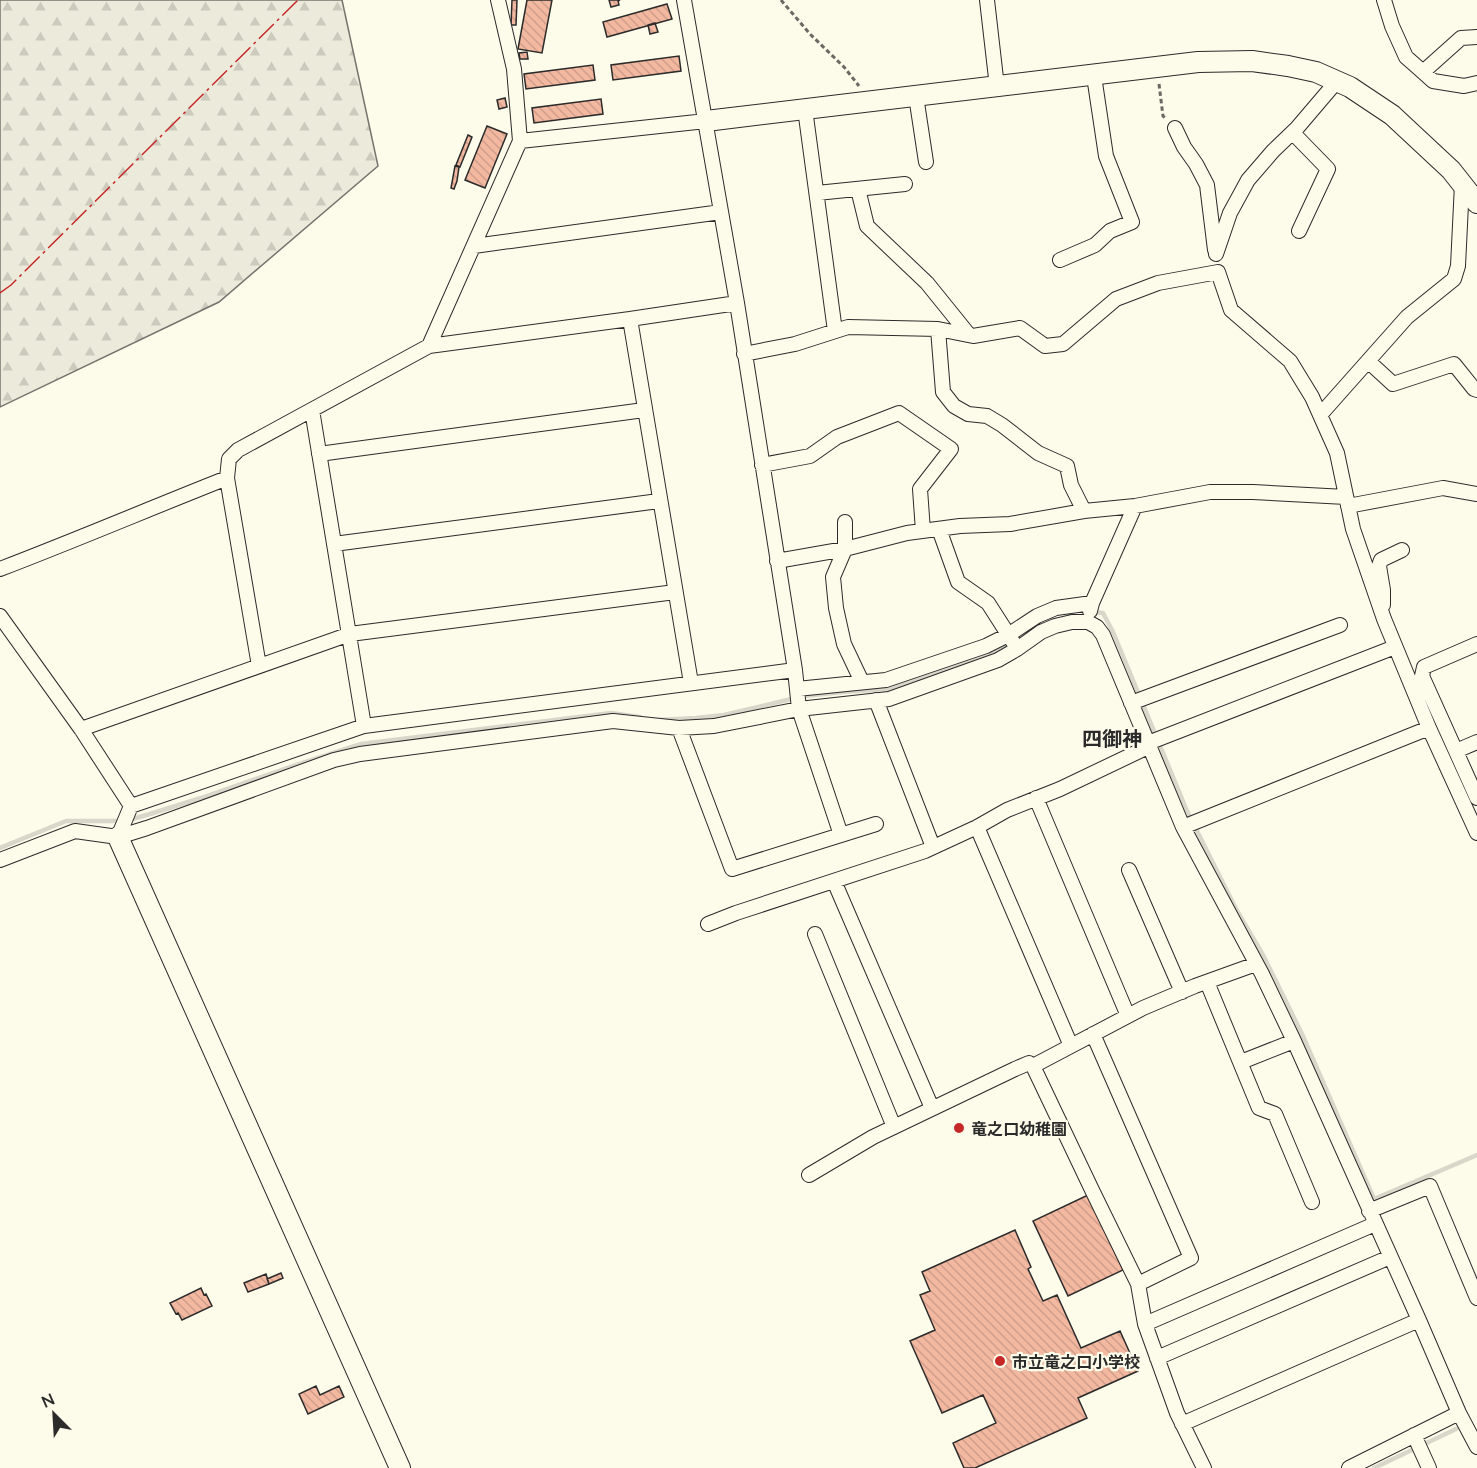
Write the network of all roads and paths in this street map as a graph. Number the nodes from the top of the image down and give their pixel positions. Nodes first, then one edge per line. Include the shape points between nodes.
1 (498, 0) edge
2 (684, 0) edge
3 (781, 0) edge
4 (987, 0) edge
5 (1384, 0) edge
6 (1477, 37) edge
7 (1156, 68) junction
8 (1423, 72) junction
9 (1094, 76) junction
10 (1337, 81) junction
11 (1477, 83) edge
12 (997, 87) junction
13 (916, 96) junction
14 (872, 101) junction
15 (806, 109) junction
16 (706, 121) junction
17 (1175, 128) joint
18 (1293, 133) junction
19 (520, 141) junction
20 (926, 162) dead end
21 (905, 184) dead end
22 (1462, 184) junction
23 (858, 189) junction
24 (817, 194) junction
25 (1477, 204) edge
26 (722, 212) junction
27 (1299, 231) dead end
28 (474, 246) junction
29 (1216, 254) junction
30 (1060, 260) dead end
31 (1218, 272) junction
32 (737, 303) junction
33 (630, 319) junction
34 (938, 329) junction
35 (835, 331) junction
36 (969, 335) junction
37 (429, 346) junction
38 (744, 354) junction
39 (1368, 361) junction
40 (1477, 390) edge
41 (312, 410) junction
42 (645, 410) junction
43 (1320, 415) junction
44 (319, 454) junction
45 (762, 465) junction
46 (227, 478) junction
47 (1477, 494) edge
48 (659, 501) junction
49 (1347, 502) junction
50 (1136, 506) junction
51 (1084, 511) junction
52 (845, 522) dead end
53 (939, 529) junction
54 (923, 531) junction
55 (334, 544) junction
56 (845, 549) junction
57 (1402, 550) dead end
58 (777, 561) junction
59 (0, 569) edge
60 (675, 592) junction
61 (1090, 611) junction
62 (0, 616) edge
63 (1384, 619) junction
64 (1340, 625) dead end
65 (350, 634) junction
66 (1013, 642) junction
67 (1477, 644) edge
68 (1395, 646) junction
69 (259, 666) junction
70 (795, 670) junction
71 (862, 682) junction
72 (691, 683) junction
73 (797, 689) junction
74 (876, 700) junction
75 (1139, 700) junction
76 (799, 709) junction
77 (364, 726) junction
78 (679, 728) junction
79 (1429, 728) junction
80 (81, 729) junction
81 (1154, 742) junction
82 (1477, 742) edge
83 (1456, 751) junction
84 (1036, 798) junction
85 (1477, 798) edge
86 (131, 806) junction
87 (876, 824) dead end
88 (1190, 824) junction
89 (977, 827) junction
90 (1477, 832) edge
91 (841, 835) junction
92 (118, 837) junction
93 (933, 848) junction
94 (0, 860) edge
95 (1129, 870) dead end
96 (834, 881) junction
97 (708, 924) dead end
98 (815, 934) dead end
99 (1256, 964) junction
100 (1207, 982) junction
101 (1182, 992) junction
102 (1128, 1016) junction
103 (1093, 1034) junction
104 (1294, 1041) junction
105 (1071, 1046) junction
106 (1241, 1062) junction
107 (1033, 1066) junction
108 (932, 1108) junction
109 (894, 1127) junction
110 (809, 1174) dead end
111 (1312, 1202) dead end
112 (1372, 1217) junction
113 (1390, 1257) junction
114 (1138, 1284) junction
115 (1477, 1298) edge
116 (1419, 1320) junction
117 (1144, 1324) junction
118 (1156, 1358) junction
119 (1459, 1413) junction
120 (1182, 1424) junction
121 (1473, 1428) edge
122 (1417, 1442) junction
123 (1477, 1447) edge
124 (1371, 1464) edge
125 (400, 1468) edge
126 (1204, 1468) edge
127 (1349, 1468) edge
128 (1429, 1468) edge

1 - 19 street via 514,69
2 - 16 street
3 - 14 path
4 - 12 street
5 - 8 street via 1406,57
6 - 8 street via 1461,38
7 - 9 street
7 - 10 street via 1252,61 1316,72
7 - 17 path via 1163,116
8 - 11 street via 1433,81 1464,86
9 - 12 street
9 - 30 street via 1107,156 1132,222 1110,231 1095,245
10 - 18 street
10 - 22 street via 1392,115
12 - 13 street
13 - 14 street
13 - 20 street
14 - 15 street
15 - 16 street
15 - 24 street
16 - 19 street
16 - 26 street
17 - 29 street via 1207,185
18 - 27 street via 1328,169
18 - 29 street via 1248,180 1230,213
19 - 28 street
21 - 23 street
22 - 25 street
22 - 39 street via 1454,279 1407,317
23 - 24 street
23 - 36 street via 867,226 927,283
24 - 35 street
26 - 28 street
26 - 32 street
28 - 37 street
29 - 31 street
31 - 36 street via 1158,283 1116,299 1063,344 1045,346 1020,328
31 - 43 street via 1231,310 1290,361
32 - 33 street
32 - 38 street
33 - 37 street
33 - 42 street
34 - 35 street via 848,327
34 - 36 street
34 - 51 street via 944,392 954,406 995,421 1038,453 1067,466
35 - 38 street
37 - 41 street
38 - 45 street
39 - 40 street via 1393,384 1454,364
39 - 43 street
41 - 44 street
41 - 46 street via 238,450 228,459
42 - 44 street
42 - 48 street
43 - 49 street via 1337,453
44 - 55 street
45 - 54 street via 810,456 837,437 899,414 951,449 920,489
45 - 58 street
46 - 59 street
46 - 69 street
47 - 49 street via 1443,488
48 - 55 street
48 - 60 street
49 - 50 street via 1253,492 1210,492
49 - 63 street
50 - 51 street
50 - 61 street
51 - 53 street via 1010,524
52 - 56 street
53 - 54 street
53 - 66 street via 958,582 988,603
54 - 56 street
55 - 65 street
56 - 58 street
56 - 71 street via 833,577 836,608 844,644
57 - 63 street via 1382,560 1379,566
58 - 70 street
60 - 65 street
60 - 72 street
61 - 66 street via 1072,622
61 - 66 street via 1056,608 1037,616
61 - 75 street
62 - 80 street
63 - 68 street
64 - 75 street
65 - 69 street
65 - 77 street
66 - 71 street via 986,646 886,680
66 - 74 street via 998,660 889,699
67 - 83 street via 1424,667 1422,676
68 - 79 street
68 - 81 street
69 - 80 street
70 - 72 street
70 - 73 street
71 - 73 street
72 - 77 street
73 - 76 street
74 - 76 street
74 - 93 street
75 - 81 street
76 - 78 street via 714,726
76 - 91 street
77 - 86 street
78 - 91 street via 732,869
78 - 92 street via 613,721 360,754
79 - 88 street
79 - 90 street
80 - 86 street
81 - 84 street
81 - 88 street
82 - 83 street
83 - 85 street
84 - 89 street
84 - 102 street
86 - 92 street
87 - 91 street
88 - 99 street
89 - 93 street
89 - 105 street
92 - 94 street via 75,831
92 - 125 street
93 - 96 street
95 - 101 street
96 - 97 street
96 - 108 street
98 - 109 street
99 - 100 street
99 - 104 street
100 - 101 street
100 - 106 street
101 - 102 street
102 - 103 street
103 - 105 street
103 - 114 street via 1191,1258
104 - 106 street
104 - 112 street
105 - 107 street
106 - 111 street via 1259,1108 1275,1114
107 - 108 street via 1015,1069
107 - 114 street
108 - 109 street
109 - 110 street
112 - 113 street
112 - 115 street via 1430,1186
112 - 117 street
113 - 116 street
113 - 118 street
114 - 117 street
116 - 119 street
116 - 120 street
117 - 118 street
118 - 120 street
119 - 121 street
119 - 122 street
120 - 126 street
121 - 123 street
122 - 124 street
122 - 128 street
124 - 127 street

